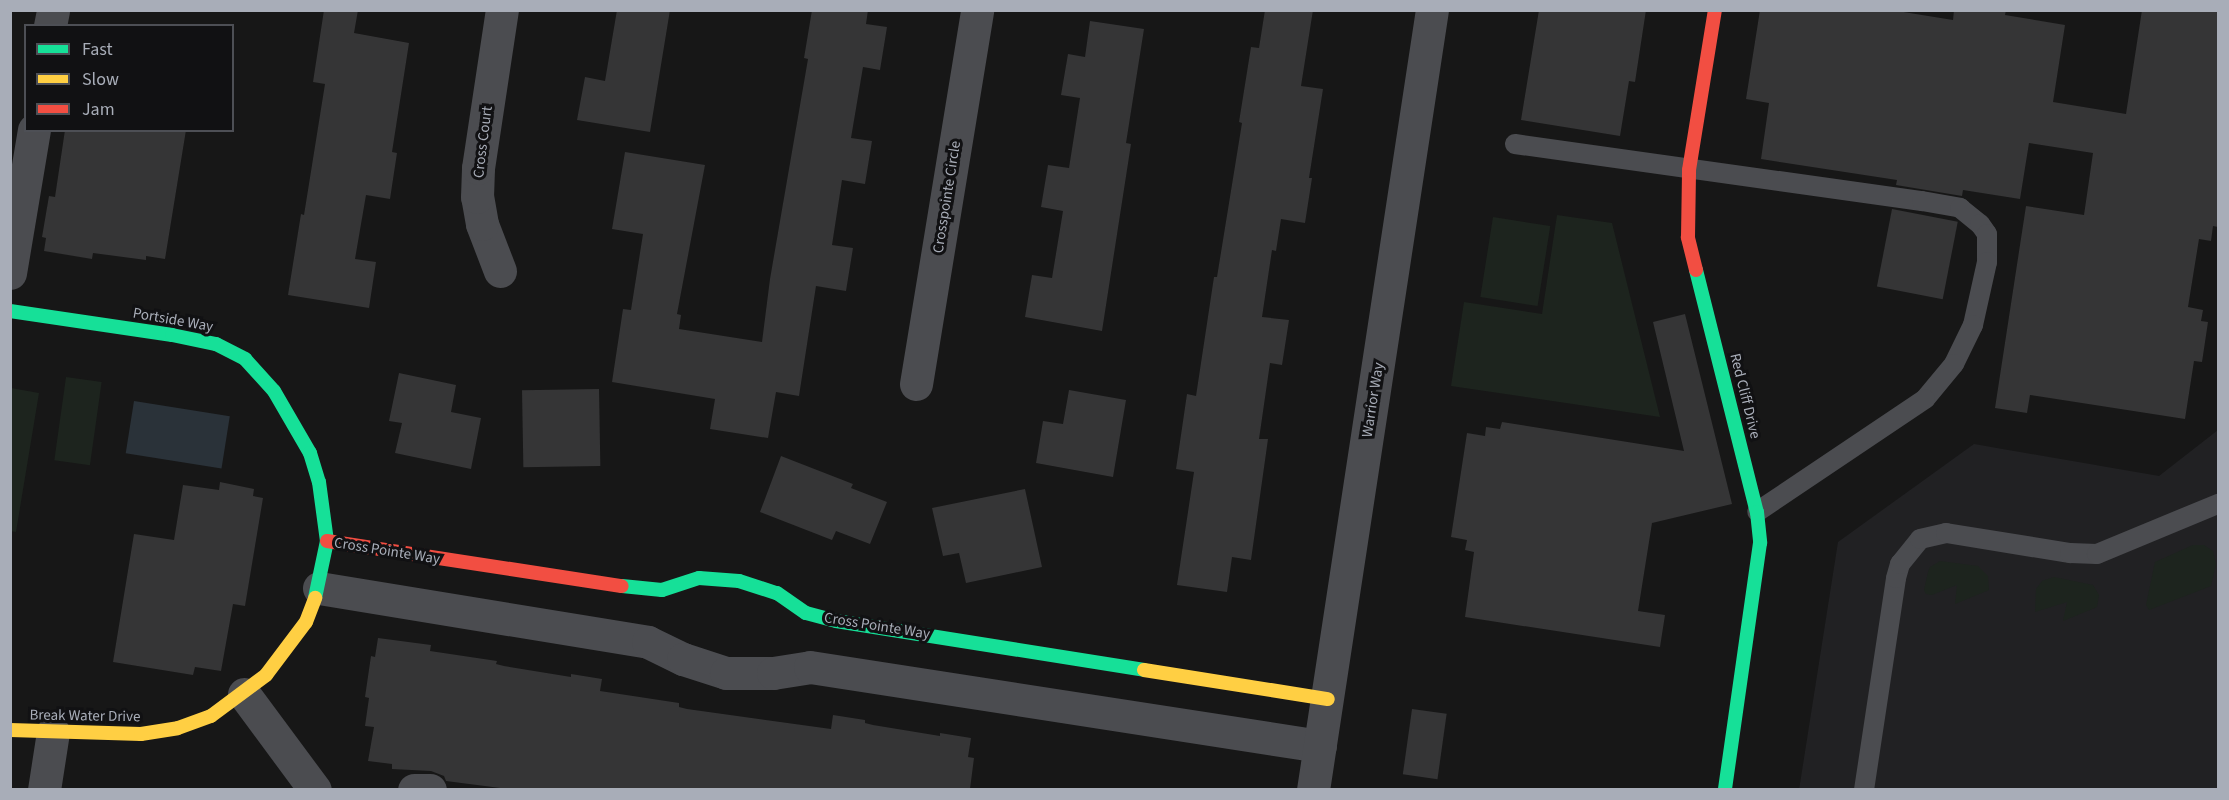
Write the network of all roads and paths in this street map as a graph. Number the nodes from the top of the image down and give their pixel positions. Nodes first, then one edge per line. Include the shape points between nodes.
1 (502, 10) edge
2 (977, 10) edge
3 (1432, 10) edge
4 (1715, 10) edge
5 (33, 132) edge
6 (1515, 144) dead end
7 (1689, 170) junction
8 (501, 271) dead end
9 (10, 273) edge
10 (10, 311) edge
11 (916, 384) dead end
12 (2218, 504) edge
13 (1757, 512) junction
14 (327, 541) junction
15 (322, 575) junction
16 (244, 694) junction
17 (1328, 699) junction
18 (10, 730) edge
19 (53, 732) junction
20 (1320, 746) junction
21 (44, 789) edge
22 (315, 789) edge
23 (414, 789) edge
24 (430, 789) edge
25 (1313, 789) edge
26 (1725, 789) edge
27 (1864, 789) edge

1 - 8 street, Cross Court via 477,197
2 - 11 street, Crosspointe Circle
3 - 17 street, Warrior Way
4 - 7 street, Red Cliff Drive
5 - 9 street
6 - 7 lane
7 - 13 street, Red Cliff Drive via 1688,237
7 - 13 lane via 1960,208 1988,234 1987,262 1973,325 1954,364 1925,399
10 - 14 street, Portside Way via 172,335 216,344 246,359 273,391 310,453 319,482
12 - 27 lane via 2097,554 1946,533 1920,539 1900,564 1896,578
13 - 26 street, Red Cliff Drive via 1760,543
14 - 15 street, Portside Way
14 - 17 street, Cross Pointe Way via 630,588 662,591 699,578 739,581 777,593 806,613 836,621
15 - 16 street, Break Water Drive via 306,622 266,675
15 - 20 street via 648,642 726,673 773,673 810,667
16 - 19 street, Break Water Drive via 211,716 178,728 141,734
16 - 22 street
17 - 20 street, Warrior Way
18 - 19 street, Break Water Drive
19 - 21 street
20 - 25 street, Warrior Way
23 - 24 street

